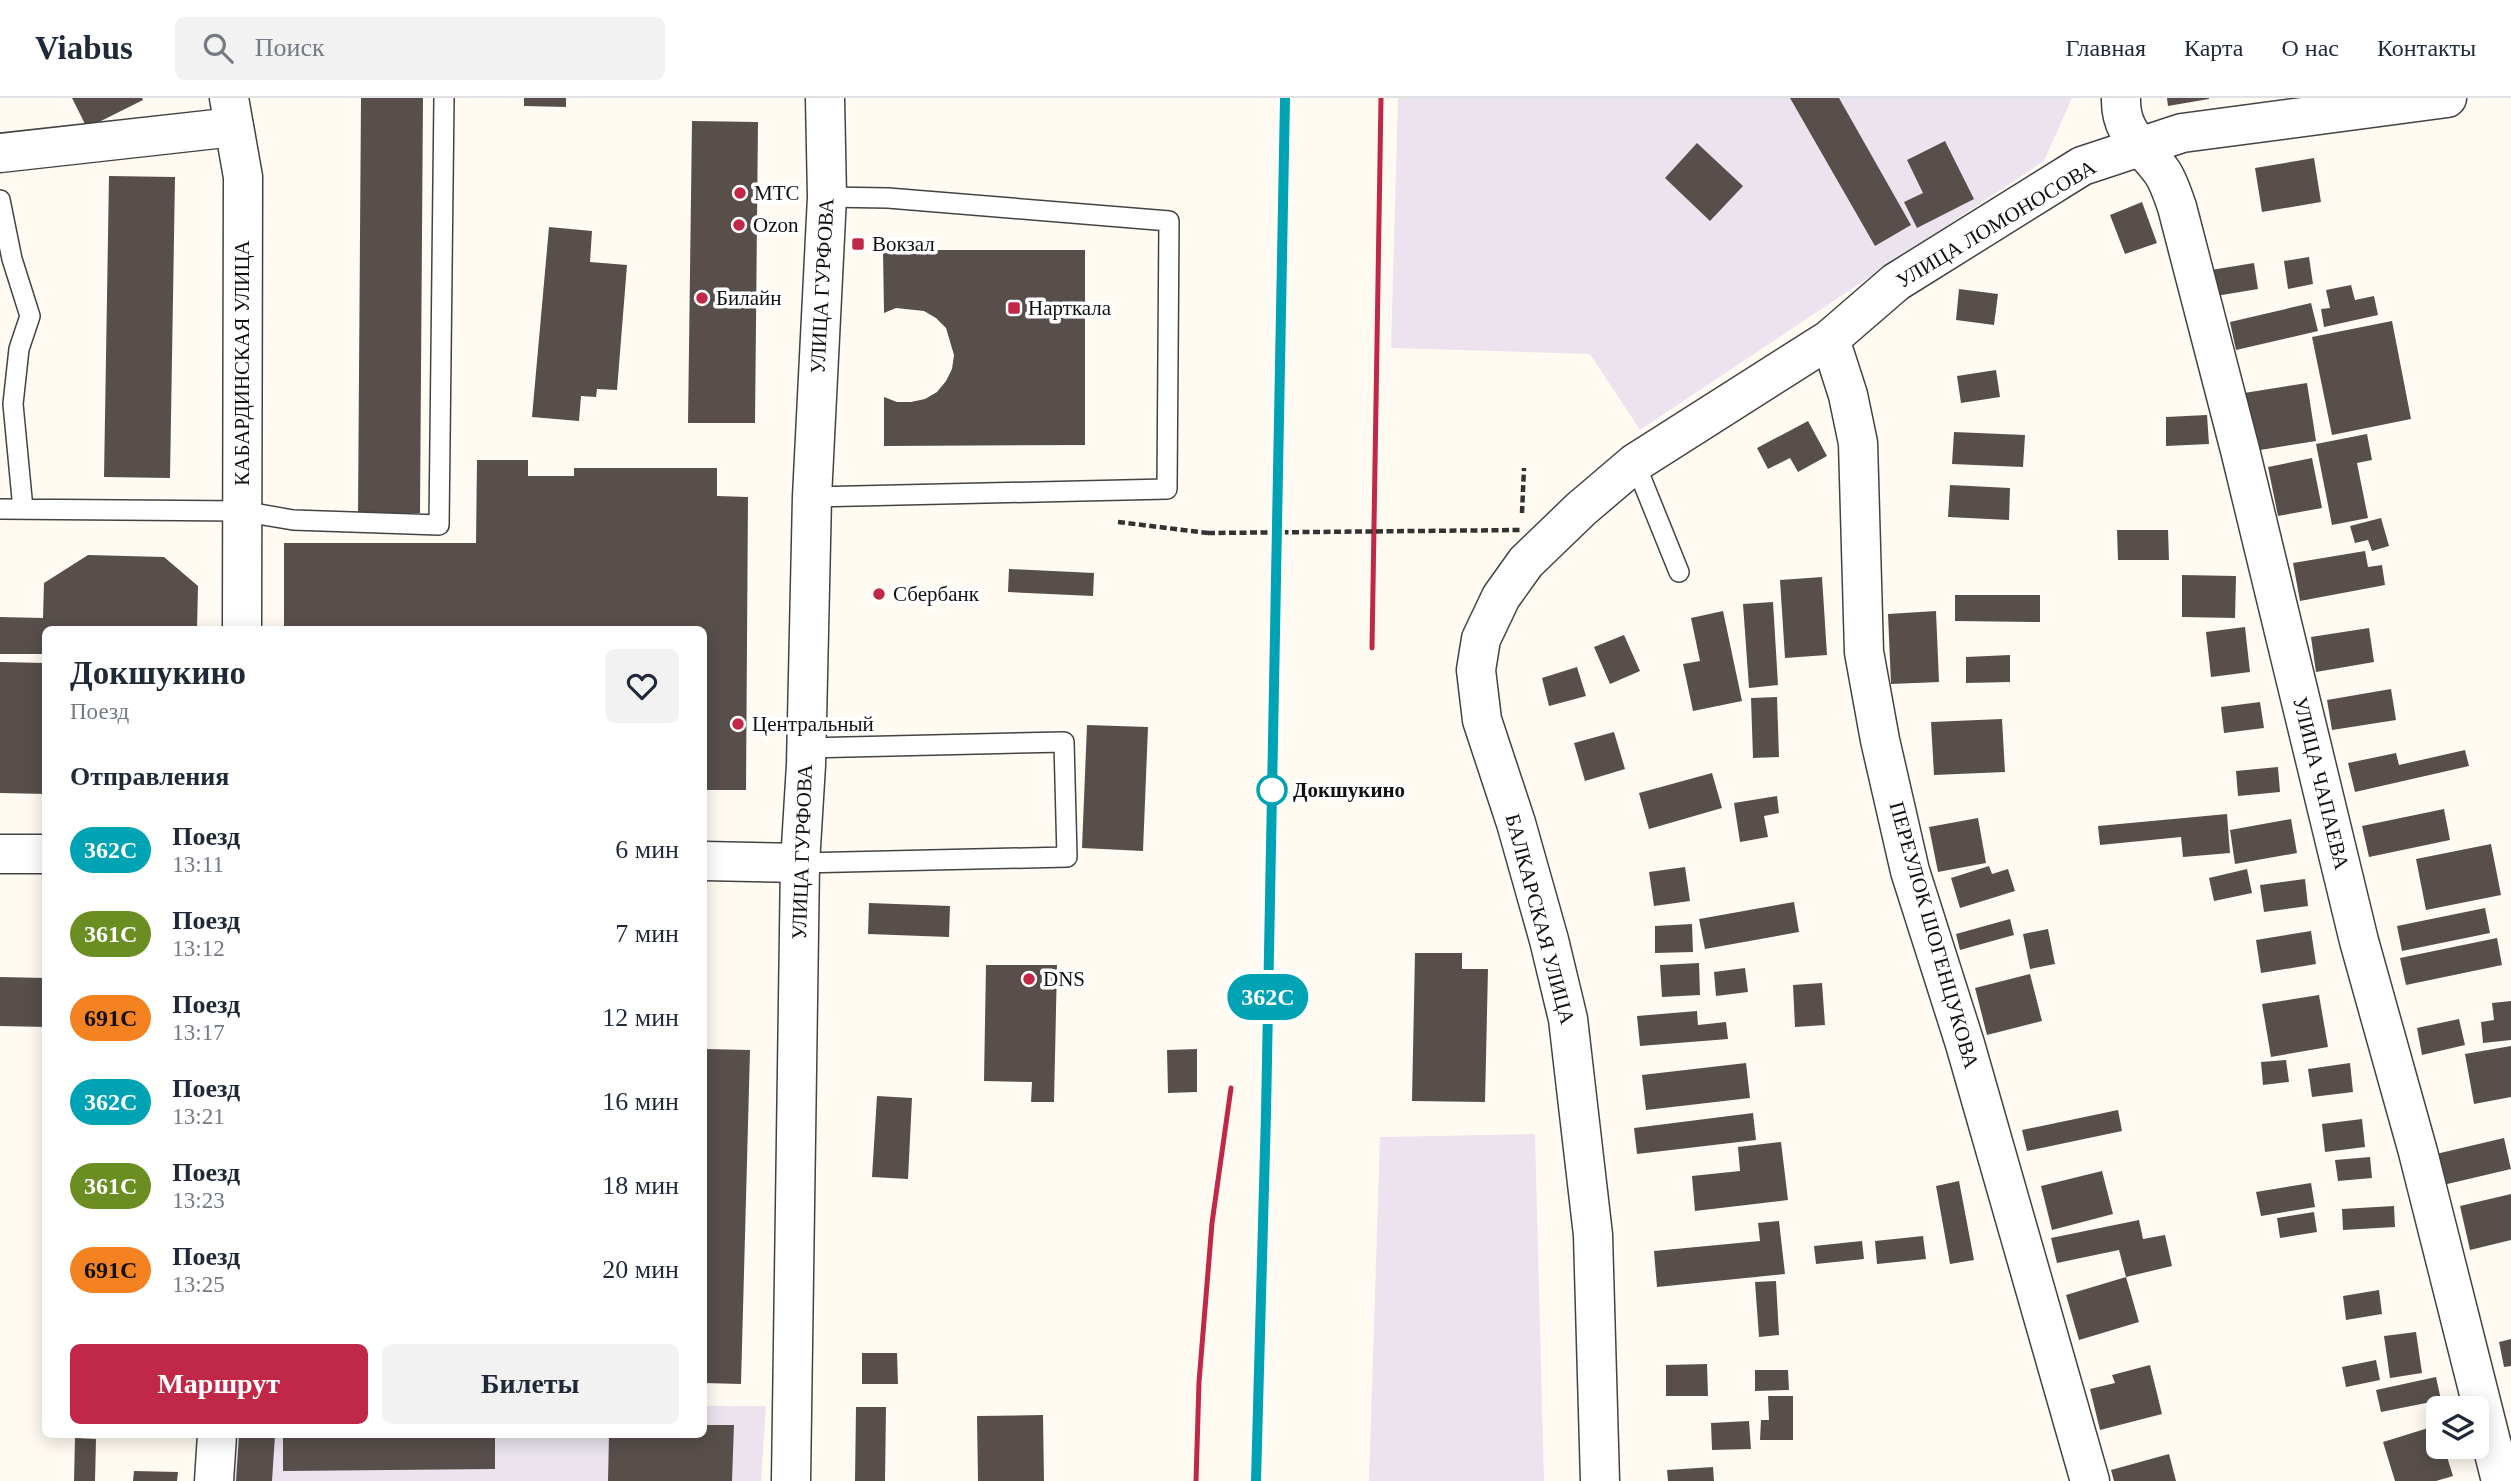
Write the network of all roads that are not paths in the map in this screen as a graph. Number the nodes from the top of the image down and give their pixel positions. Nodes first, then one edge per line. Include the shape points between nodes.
1 (444, 98) edge
2 (825, 98) edge
3 (2120, 98) edge
4 (2447, 98) edge
5 (232, 113) edge
6 (2138, 146) junction
7 (0, 153) edge
8 (827, 197) junction
9 (0, 200) edge
10 (1830, 338) junction
11 (1635, 463) junction
12 (812, 497) junction
13 (0, 509) edge
14 (23, 509) junction
15 (242, 510) junction
16 (1679, 572) dead end
17 (242, 626) edge
18 (806, 748) junction
19 (0, 854) edge
20 (42, 854) edge
21 (707, 861) edge
22 (800, 863) junction
23 (217, 1438) edge
24 (214, 1481) edge
25 (792, 1481) edge
26 (1600, 1481) edge
27 (2090, 1481) edge
28 (2501, 1481) edge

1 - 15 lane via 439,525 293,520
2 - 8 street, УЛИЦА ГУРФОВА
3 - 6 street, УЛИЦА ЧАПАЕВА via 2120,111
4 - 6 street, УЛИЦА ЛОМОНОСОВА via 2182,133
5 - 7 street
5 - 15 street, КАБАРДИНСКАЯ УЛИЦА via 243,177
6 - 10 street, УЛИЦА ЛОМОНОСОВА via 2082,166 1953,246 1896,282
6 - 28 street, УЛИЦА ЧАПАЕВА via 2165,176 2181,221 2359,941
8 - 12 street, УЛИЦА ГУРФОВА
8 - 12 lane via 1169,221 1167,489
9 - 14 lane via 30,316 19,349 13,404
10 - 11 street, УЛИЦА ЛОМОНОСОВА
10 - 27 street, ПЕРЕУЛОК ШОГЕНЦУКОВА via 1858,443 1864,652 1880,740 1910,871 1965,1044
11 - 16 lane
11 - 26 street, БАЛКАРСКАЯ УЛИЦА via 1526,562 1481,639 1475,670 1482,720 1516,823 1568,1019 1593,1235
12 - 18 street, УЛИЦА ГУРФОВА
13 - 14 lane
14 - 15 lane
15 - 17 street, КАБАРДИНСКАЯ УЛИЦА
18 - 22 street, УЛИЦА ГУРФОВА
18 - 22 lane via 1064,742 1066,857
19 - 20 street
21 - 22 street
22 - 25 street, УЛИЦА ГУРФОВА
23 - 24 street

